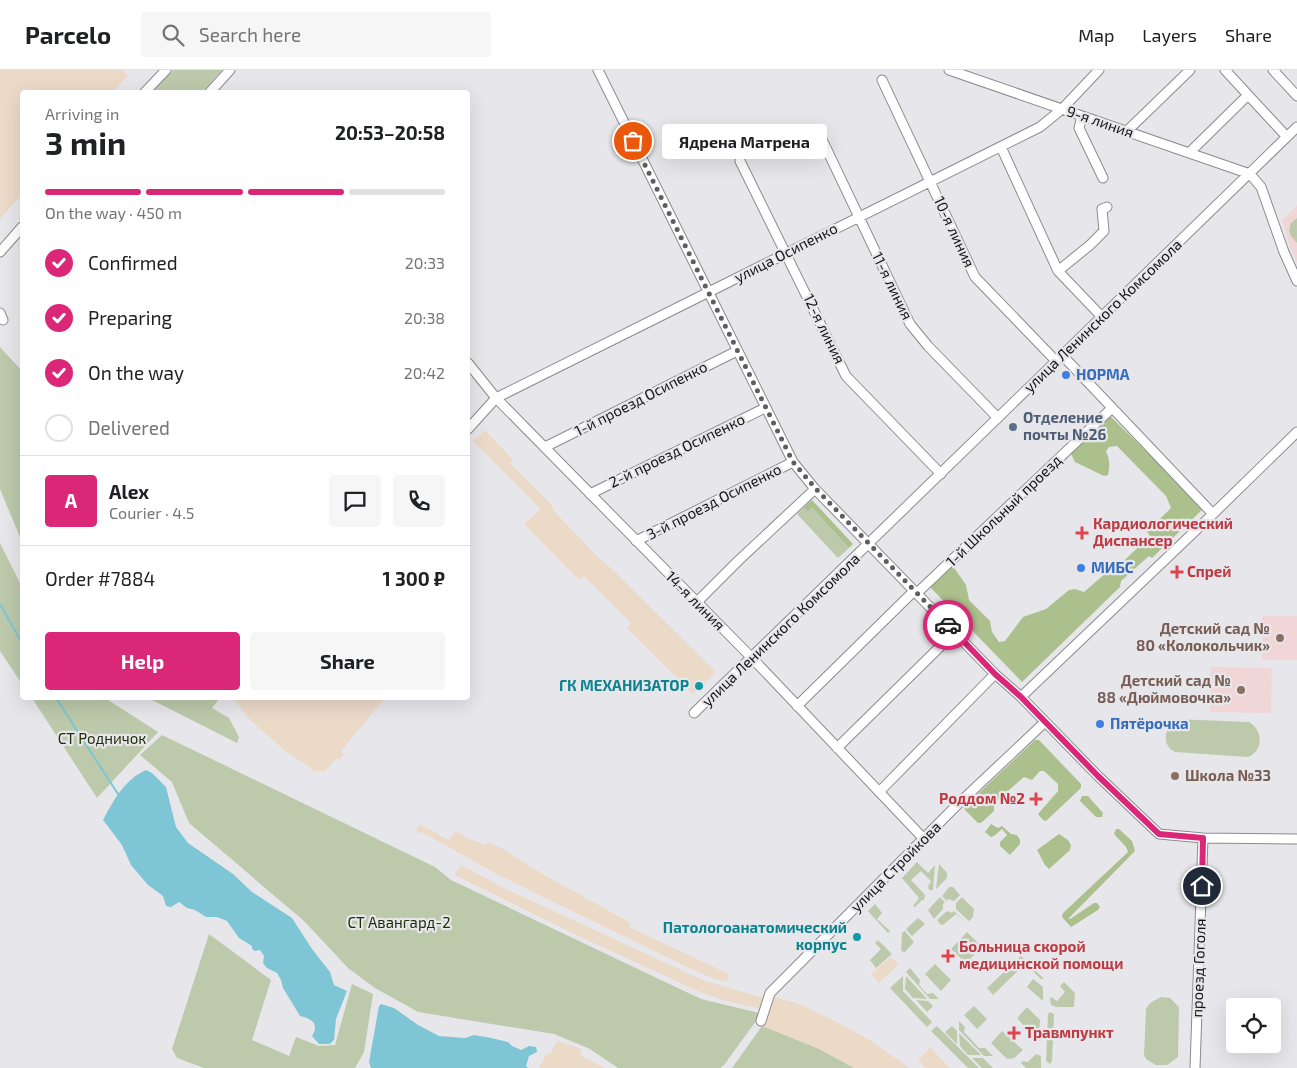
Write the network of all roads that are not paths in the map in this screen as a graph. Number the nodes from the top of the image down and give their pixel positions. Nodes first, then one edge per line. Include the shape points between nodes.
1 (166, 70) edge
2 (230, 70) edge
3 (598, 70) edge
4 (949, 70) edge
5 (1098, 70) edge
6 (1190, 70) edge
7 (1225, 70) edge
8 (1273, 70) edge
9 (882, 80) dead end
10 (147, 90) edge
11 (212, 90) edge
12 (1248, 95) junction
13 (1297, 96) edge
14 (1062, 109) junction
15 (1082, 116) junction
16 (1297, 127) edge
17 (818, 131) dead end
18 (1127, 132) junction
19 (1287, 137) junction
20 (1001, 147) junction
21 (1189, 154) junction
22 (740, 161) dead end
23 (1250, 174) junction
24 (1103, 178) dead end
25 (931, 182) junction
26 (1107, 207) dead end
27 (859, 217) junction
28 (20, 229) edge
29 (0, 252) edge
30 (786, 253) junction
31 (1058, 271) junction
32 (1297, 281) edge
33 (708, 292) junction
34 (1102, 317) junction
35 (737, 351) junction
36 (1059, 358) junction
37 (470, 366) edge
38 (496, 398) junction
39 (765, 408) junction
40 (1112, 408) junction
41 (998, 418) junction
42 (470, 427) edge
43 (1297, 432) edge
44 (545, 447) junction
45 (793, 462) junction
46 (941, 474) junction
47 (816, 489) junction
48 (590, 494) junction
49 (1213, 514) junction
50 (636, 541) junction
51 (869, 544) junction
52 (916, 592) junction
53 (696, 603) junction
54 (955, 632) junction
55 (752, 658) junction
56 (995, 674) junction
57 (1021, 697) junction
58 (797, 706) junction
59 (694, 714) dead end
60 (1045, 722) junction
61 (838, 748) junction
62 (879, 792) junction
63 (1203, 838) junction
64 (924, 839) junction
65 (1297, 839) edge
66 (761, 1021) dead end
67 (1195, 1068) edge

1 - 10 street
2 - 11 street
3 - 33 street
4 - 14 street, 9-я линия
5 - 14 street, улица Осипенко
6 - 18 street
7 - 12 street
8 - 13 street
9 - 25 street, 10-я линия
12 - 19 street
12 - 21 street
14 - 15 street, 9-я линия
14 - 20 street, улица Осипенко via 1040,128
15 - 18 street, 9-я линия
15 - 24 street via 1079,128
16 - 19 street, улица Ленинского Комсомола
17 - 27 street, 11-я линия
18 - 21 street, 9-я линия
19 - 23 street, улица Ленинского Комсомола
20 - 25 street, улица Осипенко
20 - 31 street
21 - 23 street, 9-я линия
22 - 30 street, 12-я линия
23 - 32 street via 1260,186
23 - 34 street, улица Ленинского Комсомола
25 - 27 street, улица Осипенко
25 - 36 street, 10-я линия via 974,277
26 - 31 street via 1102,209 1104,231
27 - 30 street, улица Осипенко
27 - 41 street, 11-я линия via 910,324
28 - 29 street
30 - 33 street, улица Осипенко
30 - 46 street, 12-я линия via 846,376
31 - 34 street
33 - 35 street
33 - 38 street, улица Осипенко
34 - 36 street, улица Ленинского Комсомола
35 - 39 street
35 - 44 street, 1-й проезд Осипенко
36 - 40 street, 10-я линия
36 - 41 street, улица Ленинского Комсомола
37 - 38 street, 14-я линия
38 - 42 street, улица Осипенко
38 - 44 street, 14-я линия
39 - 45 street
39 - 48 street, 2-й проезд Осипенко
40 - 49 street, 10-я линия
40 - 52 street, 1-й Школьный проезд
41 - 46 street, улица Ленинского Комсомола
43 - 49 street
44 - 48 street, 14-я линия
45 - 47 street
45 - 50 street, 3-й проезд Осипенко
46 - 51 street, улица Ленинского Комсомола
47 - 51 street
47 - 53 street
48 - 50 street, 14-я линия
49 - 57 street
50 - 53 street, 14-я линия
51 - 52 street
51 - 55 street, улица Ленинского Комсомола
52 - 54 street
52 - 58 street, 1-й Школьный проезд
53 - 55 street, 14-я линия
54 - 56 street
54 - 61 street
55 - 58 street, 14-я линия
55 - 59 street, улица Ленинского Комсомола
56 - 57 street
56 - 62 street
57 - 60 street
58 - 61 street, 14-я линия
60 - 63 street via 1159,834
60 - 64 street, улица Стройкова
61 - 62 street, 14-я линия
62 - 64 street, 14-я линия
63 - 65 street
63 - 67 street, проезд Гоголя
64 - 66 street, улица Стройкова via 770,994

